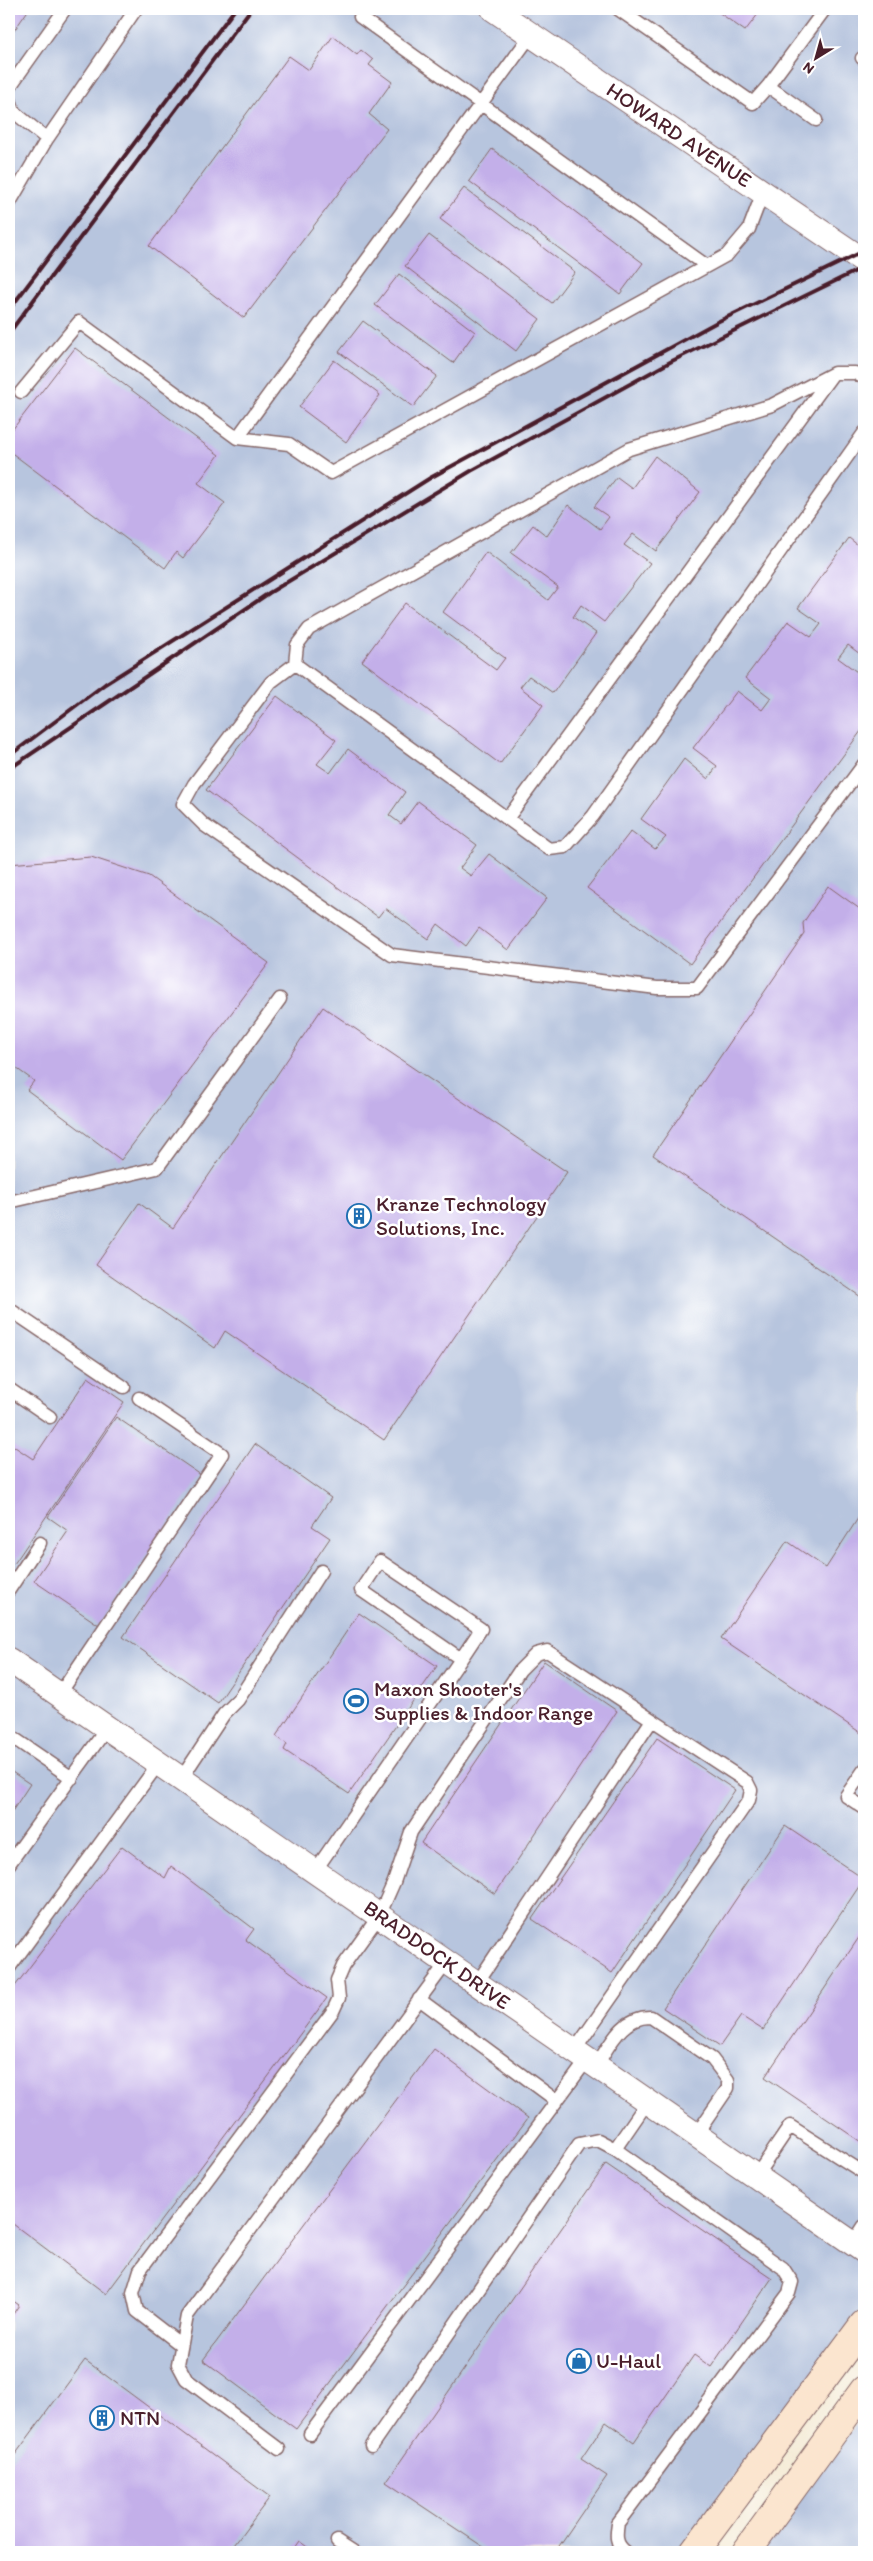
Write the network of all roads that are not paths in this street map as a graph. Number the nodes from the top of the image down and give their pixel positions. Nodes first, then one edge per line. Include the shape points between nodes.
1 (65, 9) edge
2 (136, 9) edge
3 (366, 9) edge
4 (493, 9) edge
5 (618, 9) edge
6 (825, 9) edge
7 (531, 34) junction
8 (768, 86) junction
9 (9, 88) edge
10 (9, 98) edge
11 (482, 102) junction
12 (816, 120) dead end
13 (48, 139) junction
14 (763, 192) junction
15 (9, 204) edge
16 (864, 261) edge
17 (707, 266) junction
18 (834, 373) junction
19 (864, 378) edge
20 (21, 392) dead end
21 (864, 434) edge
22 (237, 438) junction
23 (294, 664) junction
24 (864, 764) edge
25 (507, 819) junction
26 (280, 999) dead end
27 (9, 1202) edge
28 (10, 1312) edge
29 (124, 1387) dead end
30 (9, 1390) edge
31 (139, 1398) dead end
32 (50, 1417) dead end
33 (40, 1543) dead end
34 (320, 1571) dead end
35 (9, 1590) edge
36 (461, 1659) junction
37 (9, 1660) edge
38 (59, 1694) junction
39 (652, 1720) junction
40 (107, 1728) junction
41 (9, 1735) edge
42 (159, 1763) junction
43 (864, 1770) edge
44 (72, 1778) junction
45 (181, 1779) junction
46 (864, 1808) edge
47 (9, 1864) edge
48 (315, 1871) junction
49 (379, 1916) junction
50 (447, 1962) junction
51 (9, 1968) edge
52 (477, 1983) junction
53 (419, 1999) junction
54 (586, 2059) junction
55 (557, 2101) junction
56 (648, 2101) junction
57 (696, 2135) junction
58 (615, 2149) junction
59 (864, 2173) edge
60 (756, 2176) junction
61 (860, 2240) edge
62 (864, 2324) edge
63 (181, 2345) junction
64 (864, 2390) edge
65 (310, 2434) dead end
66 (371, 2446) dead end
67 (279, 2449) dead end
68 (337, 2541) dead end
69 (354, 2552) edge
70 (626, 2552) edge
71 (694, 2552) edge
72 (746, 2552) edge

1 - 9 lane
2 - 13 lane
3 - 11 lane via 360,17
4 - 7 street, HOWARD AVENUE
5 - 8 lane via 753,103
6 - 8 lane
7 - 11 lane
7 - 14 street, HOWARD AVENUE
8 - 12 lane
10 - 13 lane via 14,112
11 - 17 lane
11 - 22 lane
13 - 15 lane
14 - 16 street, HOWARD AVENUE
14 - 17 lane via 749,229 727,255
17 - 22 lane via 331,473 290,444
18 - 19 lane via 856,373
18 - 23 lane via 772,404 629,448 309,629 297,645
18 - 25 lane
20 - 22 lane via 79,322
21 - 25 lane via 593,816 565,847 548,849
23 - 24 lane via 271,682 194,784 183,804 204,825 392,955 657,988 697,988
23 - 25 lane
26 - 27 lane via 156,1168
28 - 29 lane
30 - 32 lane
31 - 38 lane via 222,1454
33 - 35 lane
34 - 45 lane via 238,1700 224,1714
36 - 36 lane via 481,1629 380,1561 361,1590
36 - 48 lane
37 - 38 street, BRADDOCK DRIVE
38 - 40 street, BRADDOCK DRIVE
39 - 49 lane via 548,1651 536,1654 520,1670 411,1832
39 - 52 lane
39 - 54 lane via 747,1782 751,1790 749,1800 602,2011
40 - 42 street, BRADDOCK DRIVE
40 - 44 lane
41 - 44 lane
42 - 45 street, BRADDOCK DRIVE
42 - 51 lane
43 - 46 lane via 846,1796
44 - 47 lane
45 - 48 street, BRADDOCK DRIVE
48 - 49 street, BRADDOCK DRIVE
49 - 50 street, BRADDOCK DRIVE
49 - 63 lane via 343,1966 337,1980 339,1998 333,2012 140,2270 133,2293 137,2311
50 - 52 street, BRADDOCK DRIVE
50 - 53 lane
52 - 54 street, BRADDOCK DRIVE
53 - 55 lane
53 - 63 lane via 187,2316
54 - 55 lane
54 - 56 street, BRADDOCK DRIVE
54 - 57 lane via 621,2028 639,2017 651,2017 712,2059 728,2080 728,2088
55 - 65 lane
56 - 57 street, BRADDOCK DRIVE
56 - 58 lane
57 - 60 street, BRADDOCK DRIVE
58 - 66 lane via 598,2140 579,2144
58 - 70 lane via 783,2268 792,2282 789,2293 618,2522 616,2536 620,2548
59 - 60 lane via 790,2126
60 - 61 street, BRADDOCK DRIVE
62 - 71 main road
63 - 67 lane via 178,2364 186,2379
64 - 72 main road
68 - 69 lane

